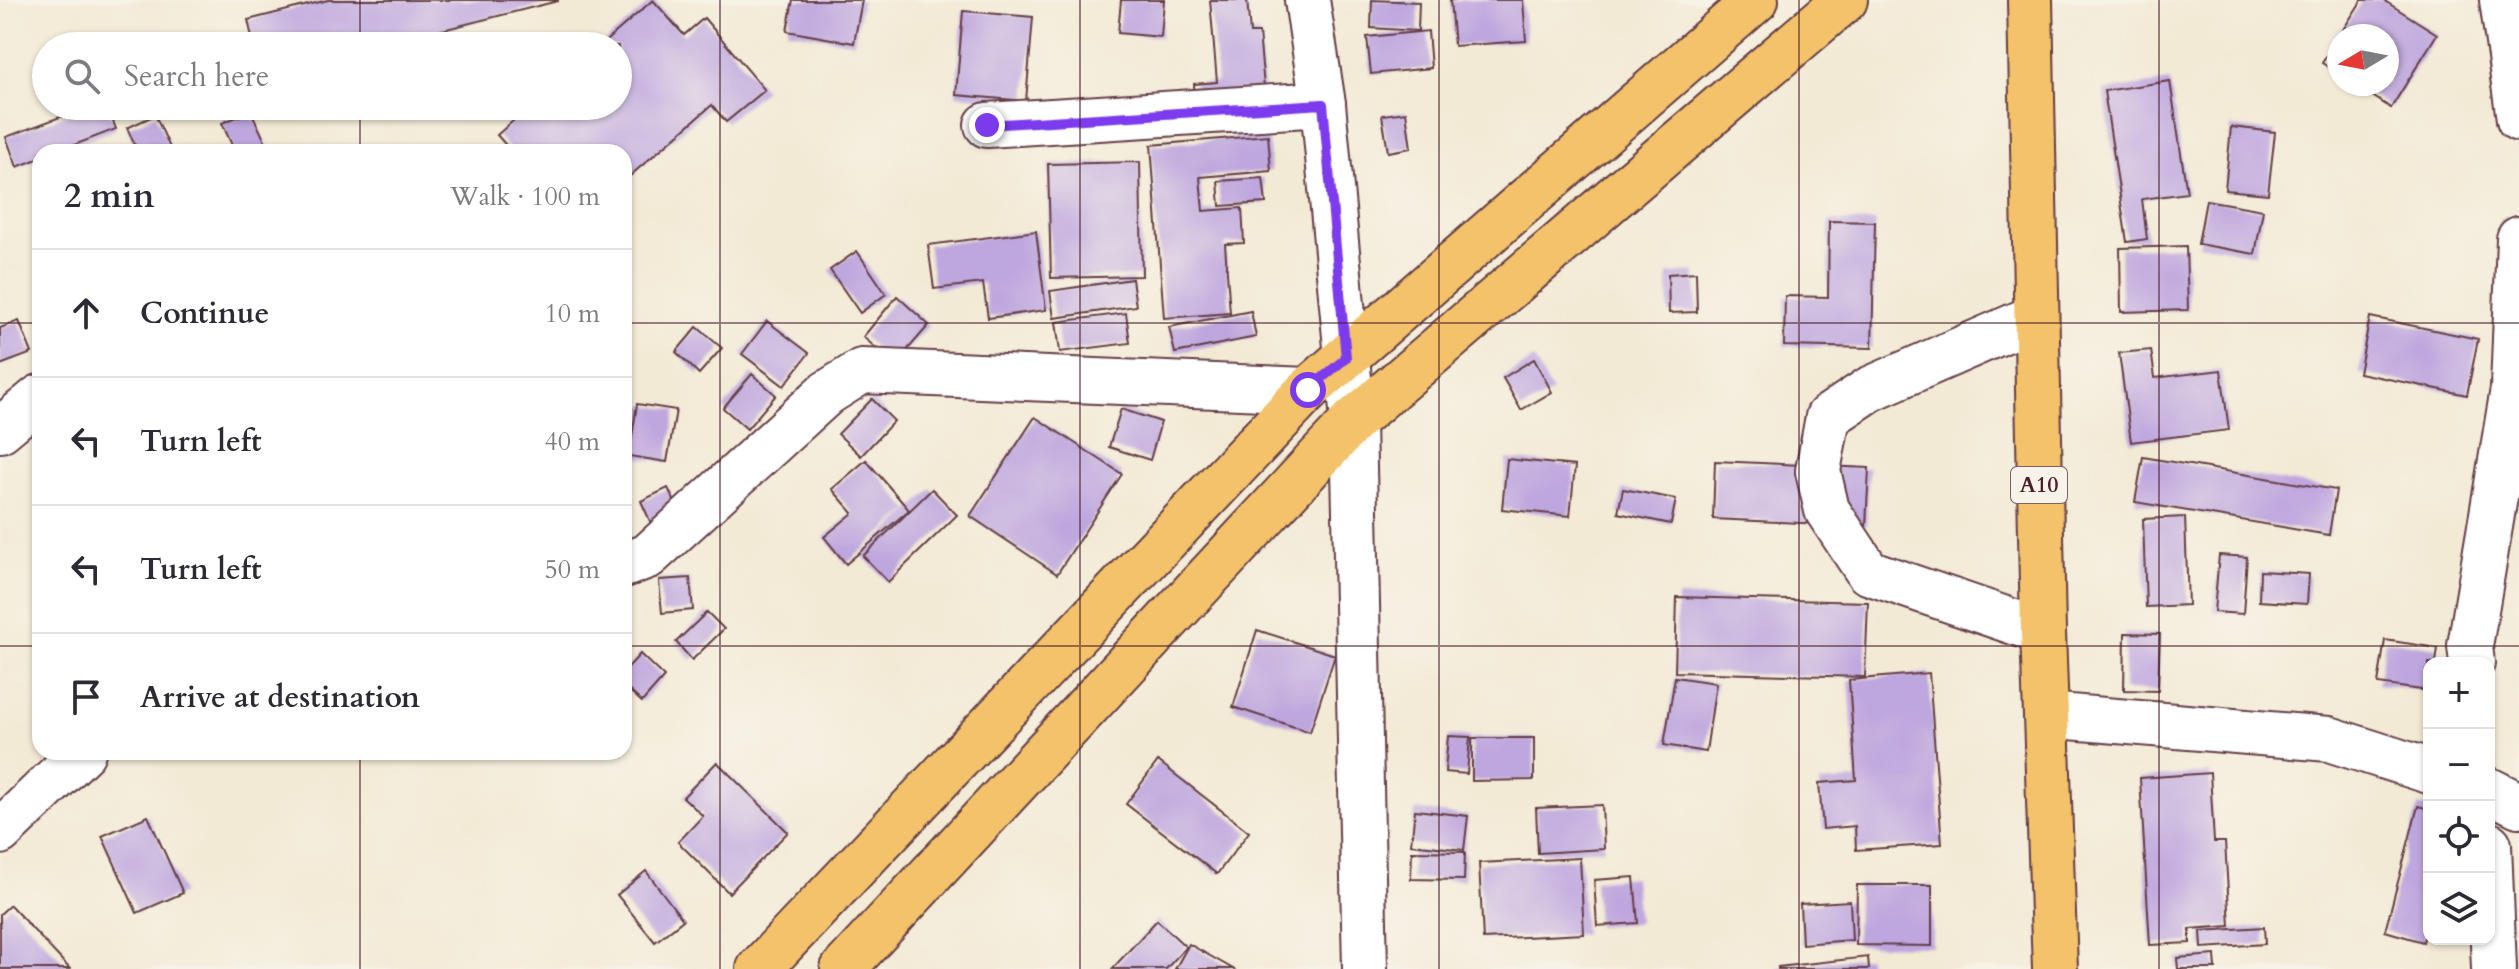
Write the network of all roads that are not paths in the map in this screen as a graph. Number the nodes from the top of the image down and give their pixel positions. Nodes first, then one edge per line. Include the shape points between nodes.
1 (1307, 0) edge
2 (1756, 0) edge
3 (1845, 0) edge
4 (2030, 0) edge
5 (2502, 0) edge
6 (1323, 104) junction
7 (2519, 119) edge
8 (987, 125) dead end
9 (2519, 239) edge
10 (2035, 317) junction
11 (1346, 358) junction
12 (1308, 390) junction
13 (32, 404) edge
14 (1353, 421) junction
15 (0, 430) edge
16 (632, 562) edge
17 (2043, 632) junction
18 (2471, 657) edge
19 (2046, 715) junction
20 (75, 760) edge
21 (2423, 769) edge
22 (2495, 793) edge
23 (2519, 805) edge
24 (0, 832) edge
25 (2490, 873) edge
26 (1362, 965) edge
27 (759, 969) edge
28 (843, 969) edge
29 (2055, 969) edge
30 (2494, 969) edge

1 - 6 street
2 - 11 main road
3 - 14 main road
4 - 10 main road, A10
5 - 7 street
6 - 8 street
6 - 11 street
9 - 18 street via 2513,389
10 - 17 main road, A10
10 - 17 street via 1870,389 1828,417 1818,471 1827,510 1868,572
11 - 12 main road
11 - 14 street
12 - 16 street via 862,371 827,393 648,556
12 - 27 main road
13 - 15 street
14 - 26 street
14 - 28 main road
17 - 19 main road, A10
19 - 21 street via 2329,739
19 - 29 main road, A10
20 - 24 street
22 - 23 street
25 - 30 street

